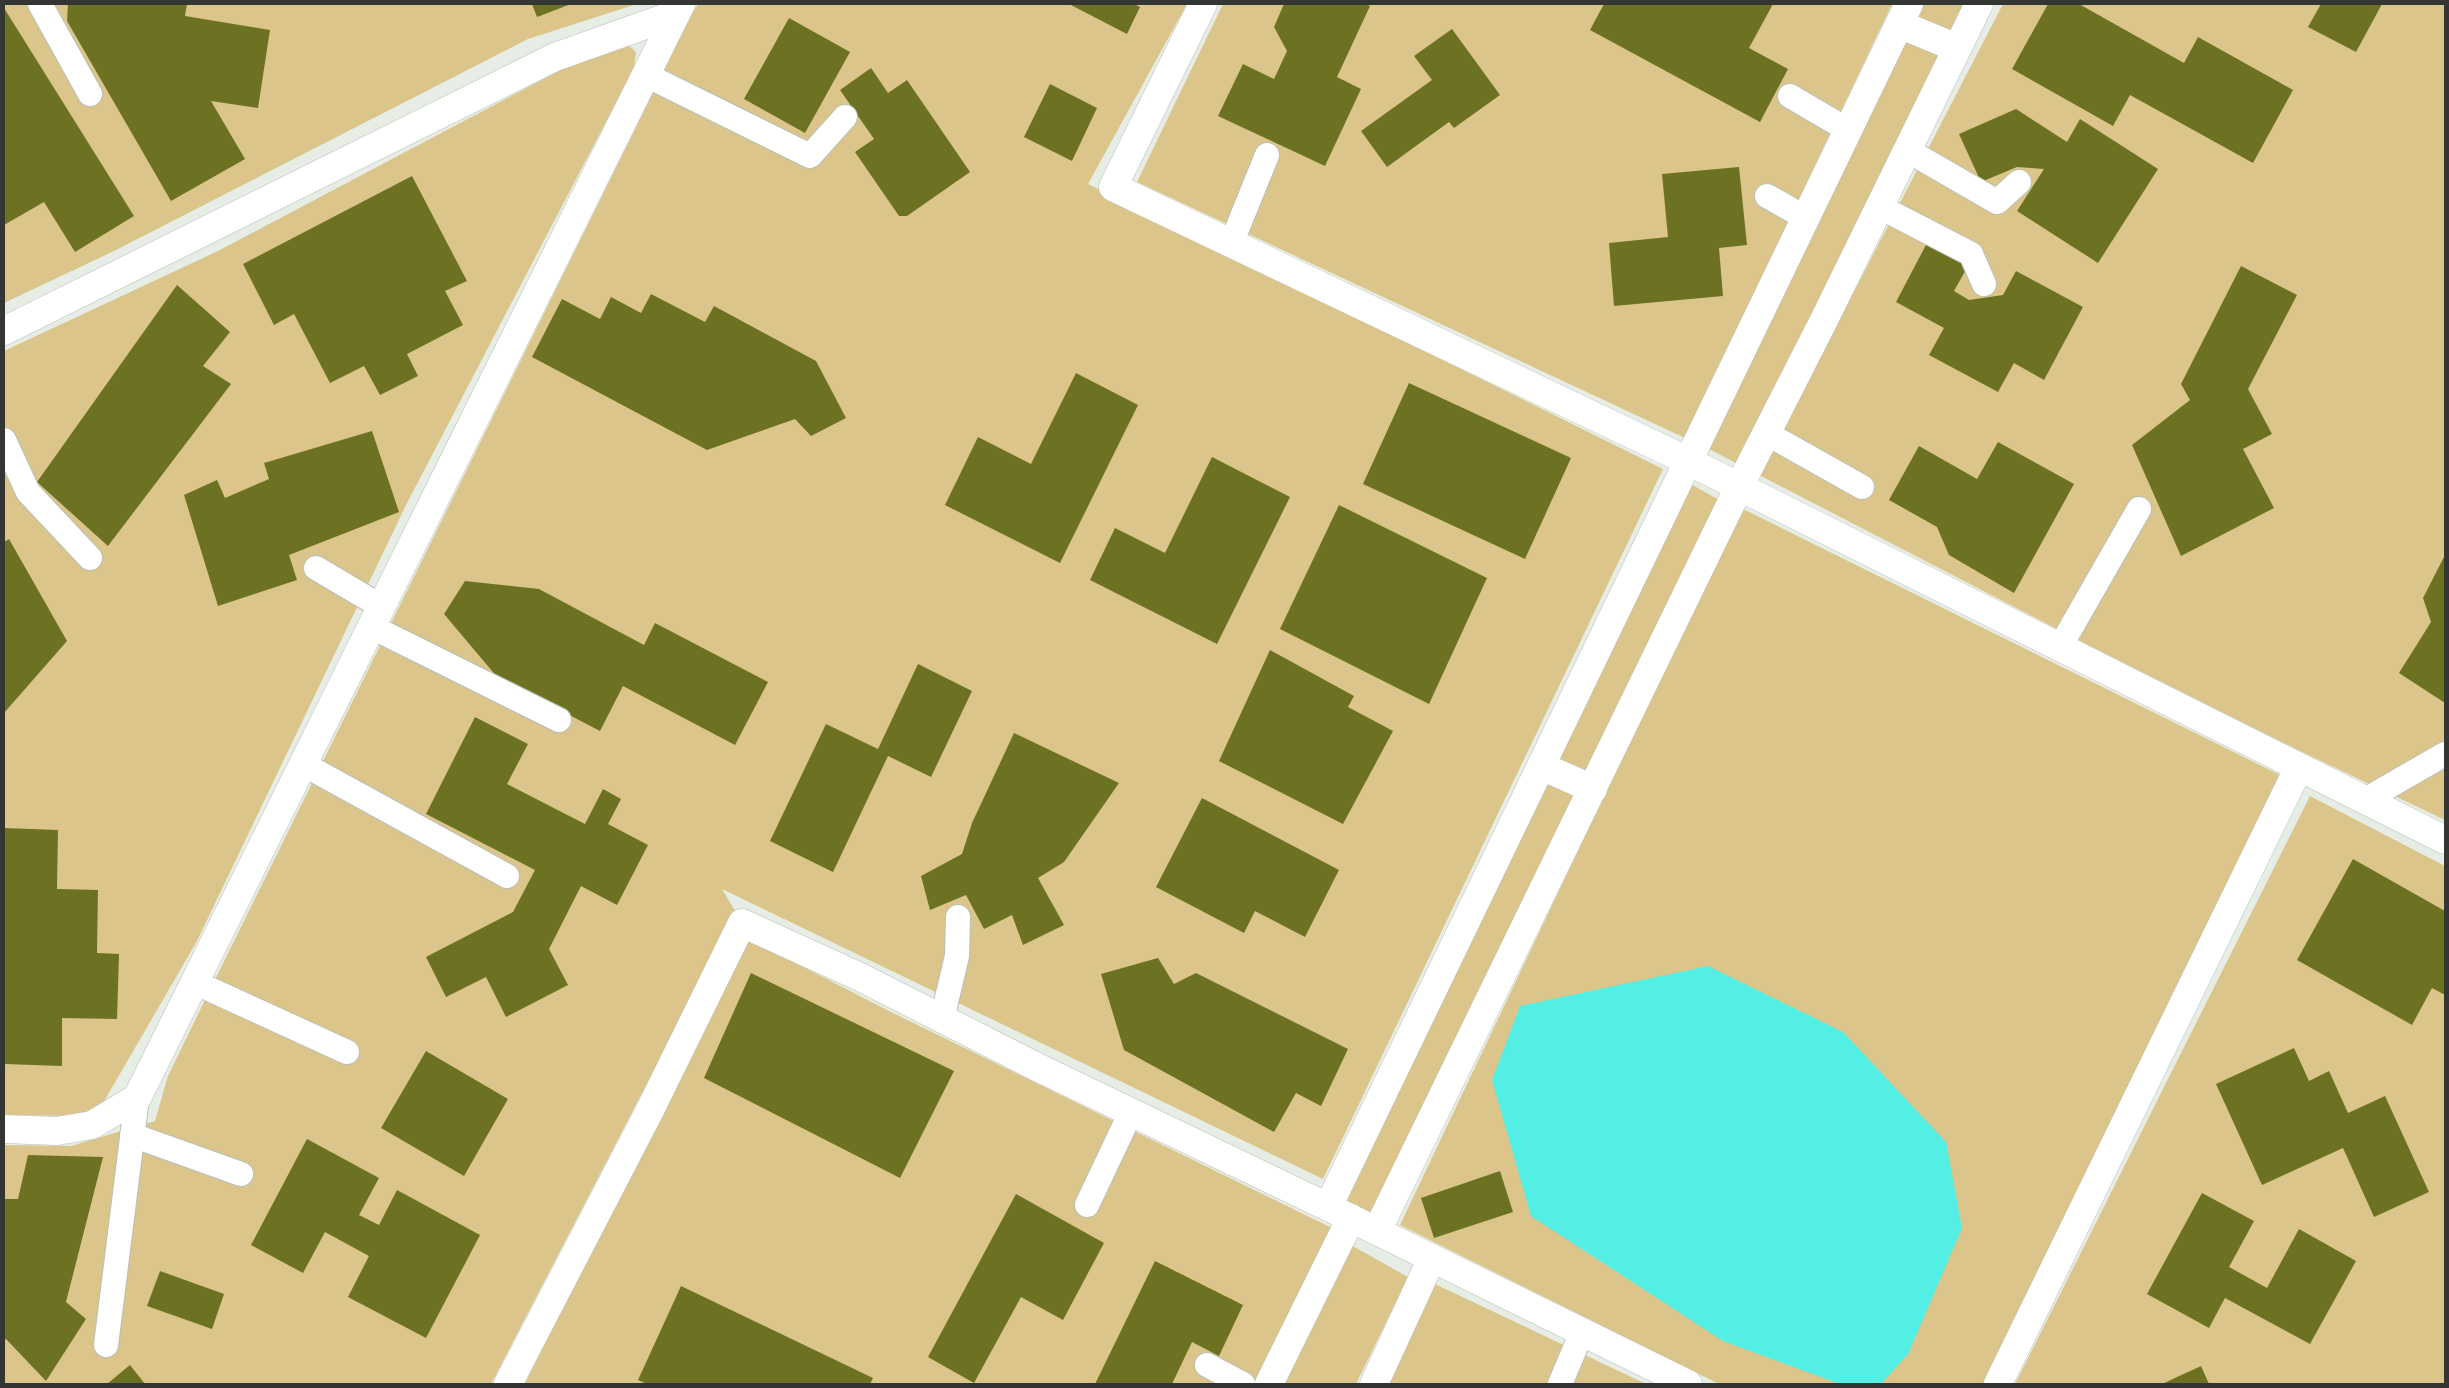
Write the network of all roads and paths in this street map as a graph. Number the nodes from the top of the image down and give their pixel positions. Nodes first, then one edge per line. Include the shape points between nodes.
1 (40, 4) edge
2 (1203, 4) edge
3 (1980, 4) edge
4 (678, 9) edge
5 (1904, 14) edge
6 (1957, 48) junction
7 (646, 75) junction
8 (90, 94) dead end
9 (1790, 96) dead end
10 (845, 117) dead end
11 (1848, 130) junction
12 (1907, 150) junction
13 (1267, 155) dead end
14 (2019, 182) dead end
15 (1767, 196) dead end
16 (1880, 207) junction
17 (1806, 218) junction
18 (1230, 244) junction
19 (1984, 284) dead end
20 (4, 331) edge
21 (1766, 433) junction
22 (4, 440) edge
23 (1688, 461) junction
24 (1739, 487) junction
25 (1862, 488) dead end
26 (2139, 509) dead end
27 (90, 558) dead end
28 (316, 568) dead end
29 (377, 617) junction
30 (2060, 647) junction
31 (559, 720) dead end
32 (2445, 754) edge
33 (303, 764) junction
34 (1541, 766) junction
35 (2299, 766) junction
36 (1594, 789) junction
37 (2365, 800) junction
38 (2445, 840) edge
39 (507, 876) dead end
40 (958, 917) dead end
41 (194, 982) junction
42 (942, 1019) junction
43 (347, 1052) dead end
44 (137, 1098) junction
45 (1131, 1112) junction
46 (4, 1129) edge
47 (132, 1135) junction
48 (241, 1174) dead end
49 (1087, 1205) dead end
50 (1340, 1212) junction
51 (1377, 1232) junction
52 (1432, 1258) junction
53 (1582, 1332) junction
54 (106, 1345) dead end
55 (1207, 1364) dead end
56 (508, 1384) edge
57 (1243, 1384) edge
58 (1269, 1384) edge
59 (1374, 1384) edge
60 (1560, 1384) edge
61 (1688, 1384) edge
62 (1998, 1384) edge

1 - 8 lane
2 - 18 street via 1113,187
3 - 6 street
4 - 7 street
4 - 20 street via 555,57
5 - 6 street
5 - 11 street
6 - 12 street
7 - 10 lane via 810,156
7 - 29 street
9 - 11 lane
11 - 17 street
12 - 14 lane via 1997,202
12 - 16 street
13 - 18 lane
15 - 17 lane
16 - 19 lane via 1971,254
16 - 21 street
17 - 23 street
18 - 23 street
21 - 24 street
21 - 25 lane
22 - 27 lane via 28,492
23 - 24 street
23 - 34 street
24 - 30 street
24 - 36 street
26 - 30 lane
28 - 29 lane
29 - 31 lane
29 - 33 street
30 - 35 street
32 - 37 lane
33 - 39 lane
33 - 41 street
34 - 36 street
34 - 50 street
35 - 37 street
35 - 62 street
36 - 51 street
37 - 38 street
40 - 42 lane via 957,956
41 - 43 lane
41 - 44 street
42 - 45 street
42 - 56 street via 860,977 742,924
44 - 46 street via 92,1125 57,1131
44 - 47 lane
45 - 49 lane
45 - 50 street
47 - 48 lane
47 - 54 lane
50 - 51 street
50 - 58 street
51 - 52 street
52 - 53 street
52 - 59 street
53 - 60 lane
53 - 61 street
55 - 57 lane

